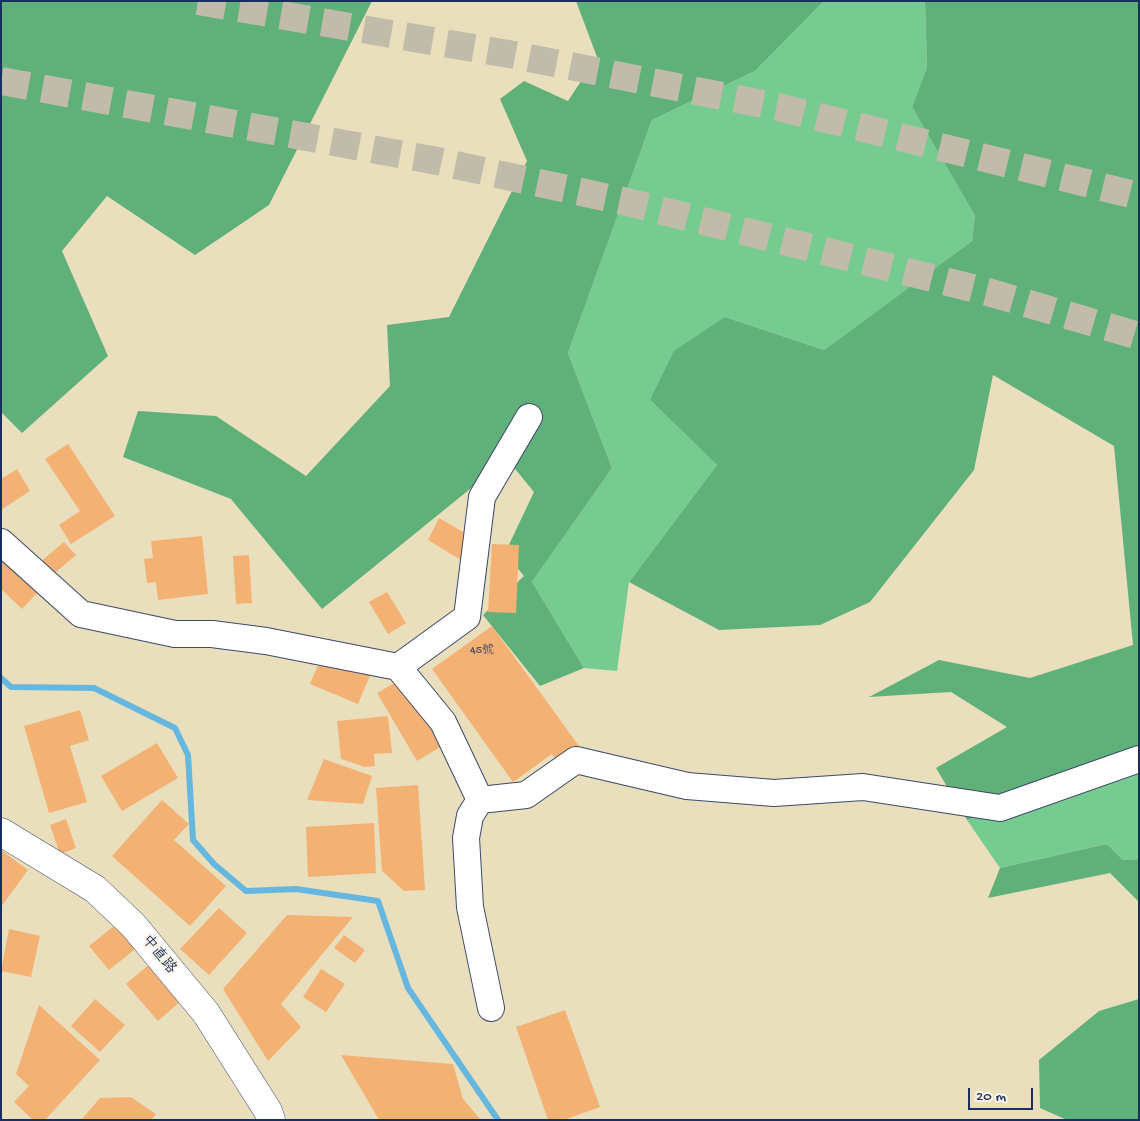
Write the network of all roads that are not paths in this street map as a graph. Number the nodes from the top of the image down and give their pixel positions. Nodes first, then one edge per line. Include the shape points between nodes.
1 (529, 417) dead end
2 (1, 542) edge
3 (398, 667) junction
4 (1139, 759) edge
5 (480, 800) junction
6 (1, 832) edge
7 (491, 1008) dead end
8 (271, 1120) edge

1 - 3 street via 482,497 467,617
2 - 3 street via 81,614 175,634 212,634 266,641
3 - 5 street via 443,722
4 - 5 street via 1000,808 863,787 774,794 687,786 576,760 526,795
5 - 7 street via 470,816 466,838 470,907
6 - 8 street, 中直路 via 95,889 133,925 206,1013

